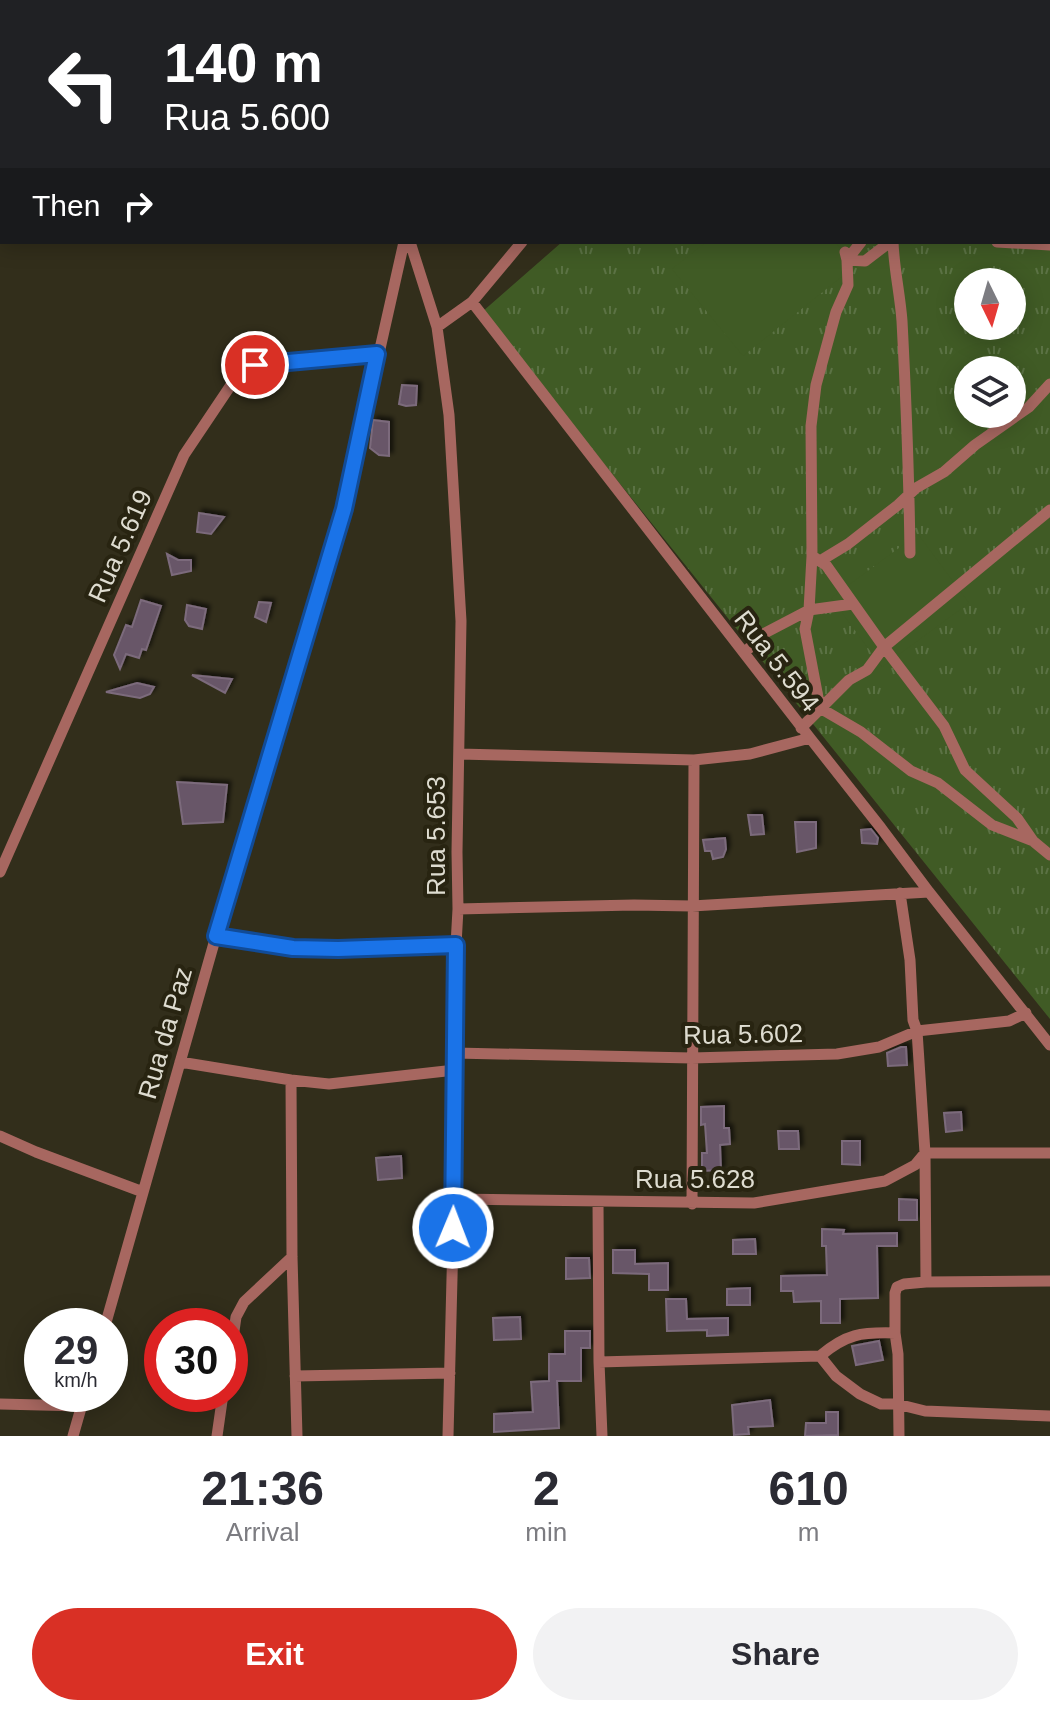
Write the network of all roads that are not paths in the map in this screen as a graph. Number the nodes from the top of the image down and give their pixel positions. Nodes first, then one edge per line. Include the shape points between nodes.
1 (406, 244) edge
2 (408, 244) edge
3 (520, 244) edge
4 (859, 244) edge
5 (888, 244) edge
6 (891, 244) edge
7 (846, 256) junction
8 (472, 302) junction
9 (437, 327) junction
10 (377, 354) junction
11 (1050, 384) edge
12 (910, 495) junction
13 (1050, 510) edge
14 (910, 553) dead end
15 (816, 559) junction
16 (853, 604) junction
17 (809, 610) junction
18 (884, 647) junction
19 (744, 653) junction
20 (820, 708) junction
21 (801, 728) junction
22 (810, 738) junction
23 (459, 754) junction
24 (694, 760) junction
25 (1033, 841) junction
26 (1050, 855) edge
27 (0, 872) edge
28 (929, 892) junction
29 (900, 893) junction
30 (692, 906) junction
31 (458, 909) junction
32 (216, 936) junction
33 (456, 945) junction
34 (1026, 1013) junction
35 (917, 1031) junction
36 (1050, 1045) edge
37 (455, 1053) junction
38 (692, 1058) junction
39 (180, 1062) junction
40 (455, 1070) junction
41 (291, 1080) junction
42 (0, 1136) edge
43 (925, 1153) junction
44 (1050, 1153) edge
45 (143, 1192) junction
46 (454, 1199) junction
47 (598, 1201) junction
48 (692, 1204) junction
49 (292, 1257) junction
50 (1050, 1281) edge
51 (926, 1282) junction
52 (110, 1308) edge
53 (241, 1308) edge
54 (895, 1333) junction
55 (820, 1356) junction
56 (599, 1362) junction
57 (450, 1373) junction
58 (295, 1376) junction
59 (24, 1403) edge
60 (0, 1404) edge
61 (897, 1404) junction
62 (80, 1412) edge
63 (220, 1412) edge
64 (1050, 1416) edge
65 (73, 1436) edge
66 (217, 1436) edge
67 (297, 1436) edge
68 (448, 1436) edge
69 (602, 1436) edge
70 (899, 1436) edge

1 - 10 street, Rua da Paz
2 - 9 street, Rua 5.653
3 - 8 street
4 - 7 street
5 - 7 street via 865,261
6 - 12 street via 901,317
7 - 15 street via 848,285 816,385 811,426
8 - 9 street
8 - 19 street, Rua 5.594
9 - 23 street, Rua 5.653 via 449,415 461,621
10 - 27 street, Rua 5.619 via 255,365 239,373 184,455
10 - 32 street, Rua da Paz via 344,509
11 - 12 street via 1029,407
12 - 14 street
12 - 15 street via 848,544
13 - 18 street
15 - 16 street
15 - 17 street
16 - 17 street
16 - 18 street
17 - 19 street via 765,633
17 - 20 street via 805,629
18 - 20 street via 867,670
18 - 25 street via 944,726 965,770 1017,818
19 - 21 street, Rua 5.594
20 - 21 street
20 - 25 street via 911,771 938,783 992,825
21 - 22 street, Rua 5.594
22 - 24 street via 750,754
22 - 28 street, Rua 5.594
23 - 24 street
23 - 31 street, Rua 5.653
24 - 30 street
25 - 26 street
28 - 29 street
28 - 34 street, Rua 5.594
29 - 30 street
29 - 35 street
30 - 31 street
30 - 38 street
31 - 33 street, Rua 5.653
32 - 33 street via 308,948
32 - 39 street, Rua da Paz
33 - 37 street, Rua 5.653
34 - 35 street, Rua 5.602 via 1009,1021
34 - 36 street, Rua 5.594
35 - 38 street, Rua 5.602 via 879,1047 837,1054
35 - 43 street
37 - 38 street, Rua 5.602
37 - 40 street, Rua 5.653
38 - 48 street
39 - 41 street
39 - 45 street, Rua da Paz
40 - 41 street via 329,1084
40 - 46 street, Rua 5.653
41 - 49 street
42 - 45 street
43 - 44 street
43 - 48 street, Rua 5.628 via 902,1174 871,1185 754,1203
43 - 51 street
45 - 52 street, Rua da Paz
46 - 47 street, Rua 5.628
46 - 57 street, Rua 5.653
47 - 48 street, Rua 5.628
47 - 56 street
49 - 53 street
49 - 58 street
50 - 51 street
51 - 54 street via 897,1287
54 - 55 street via 867,1332 837,1342
54 - 61 street
55 - 56 street
55 - 61 street via 860,1394 881,1404
56 - 69 street
57 - 58 street
57 - 68 street, Rua 5.653
58 - 67 street
59 - 60 street
61 - 64 street via 925,1411
61 - 70 street
62 - 65 street
63 - 66 street

